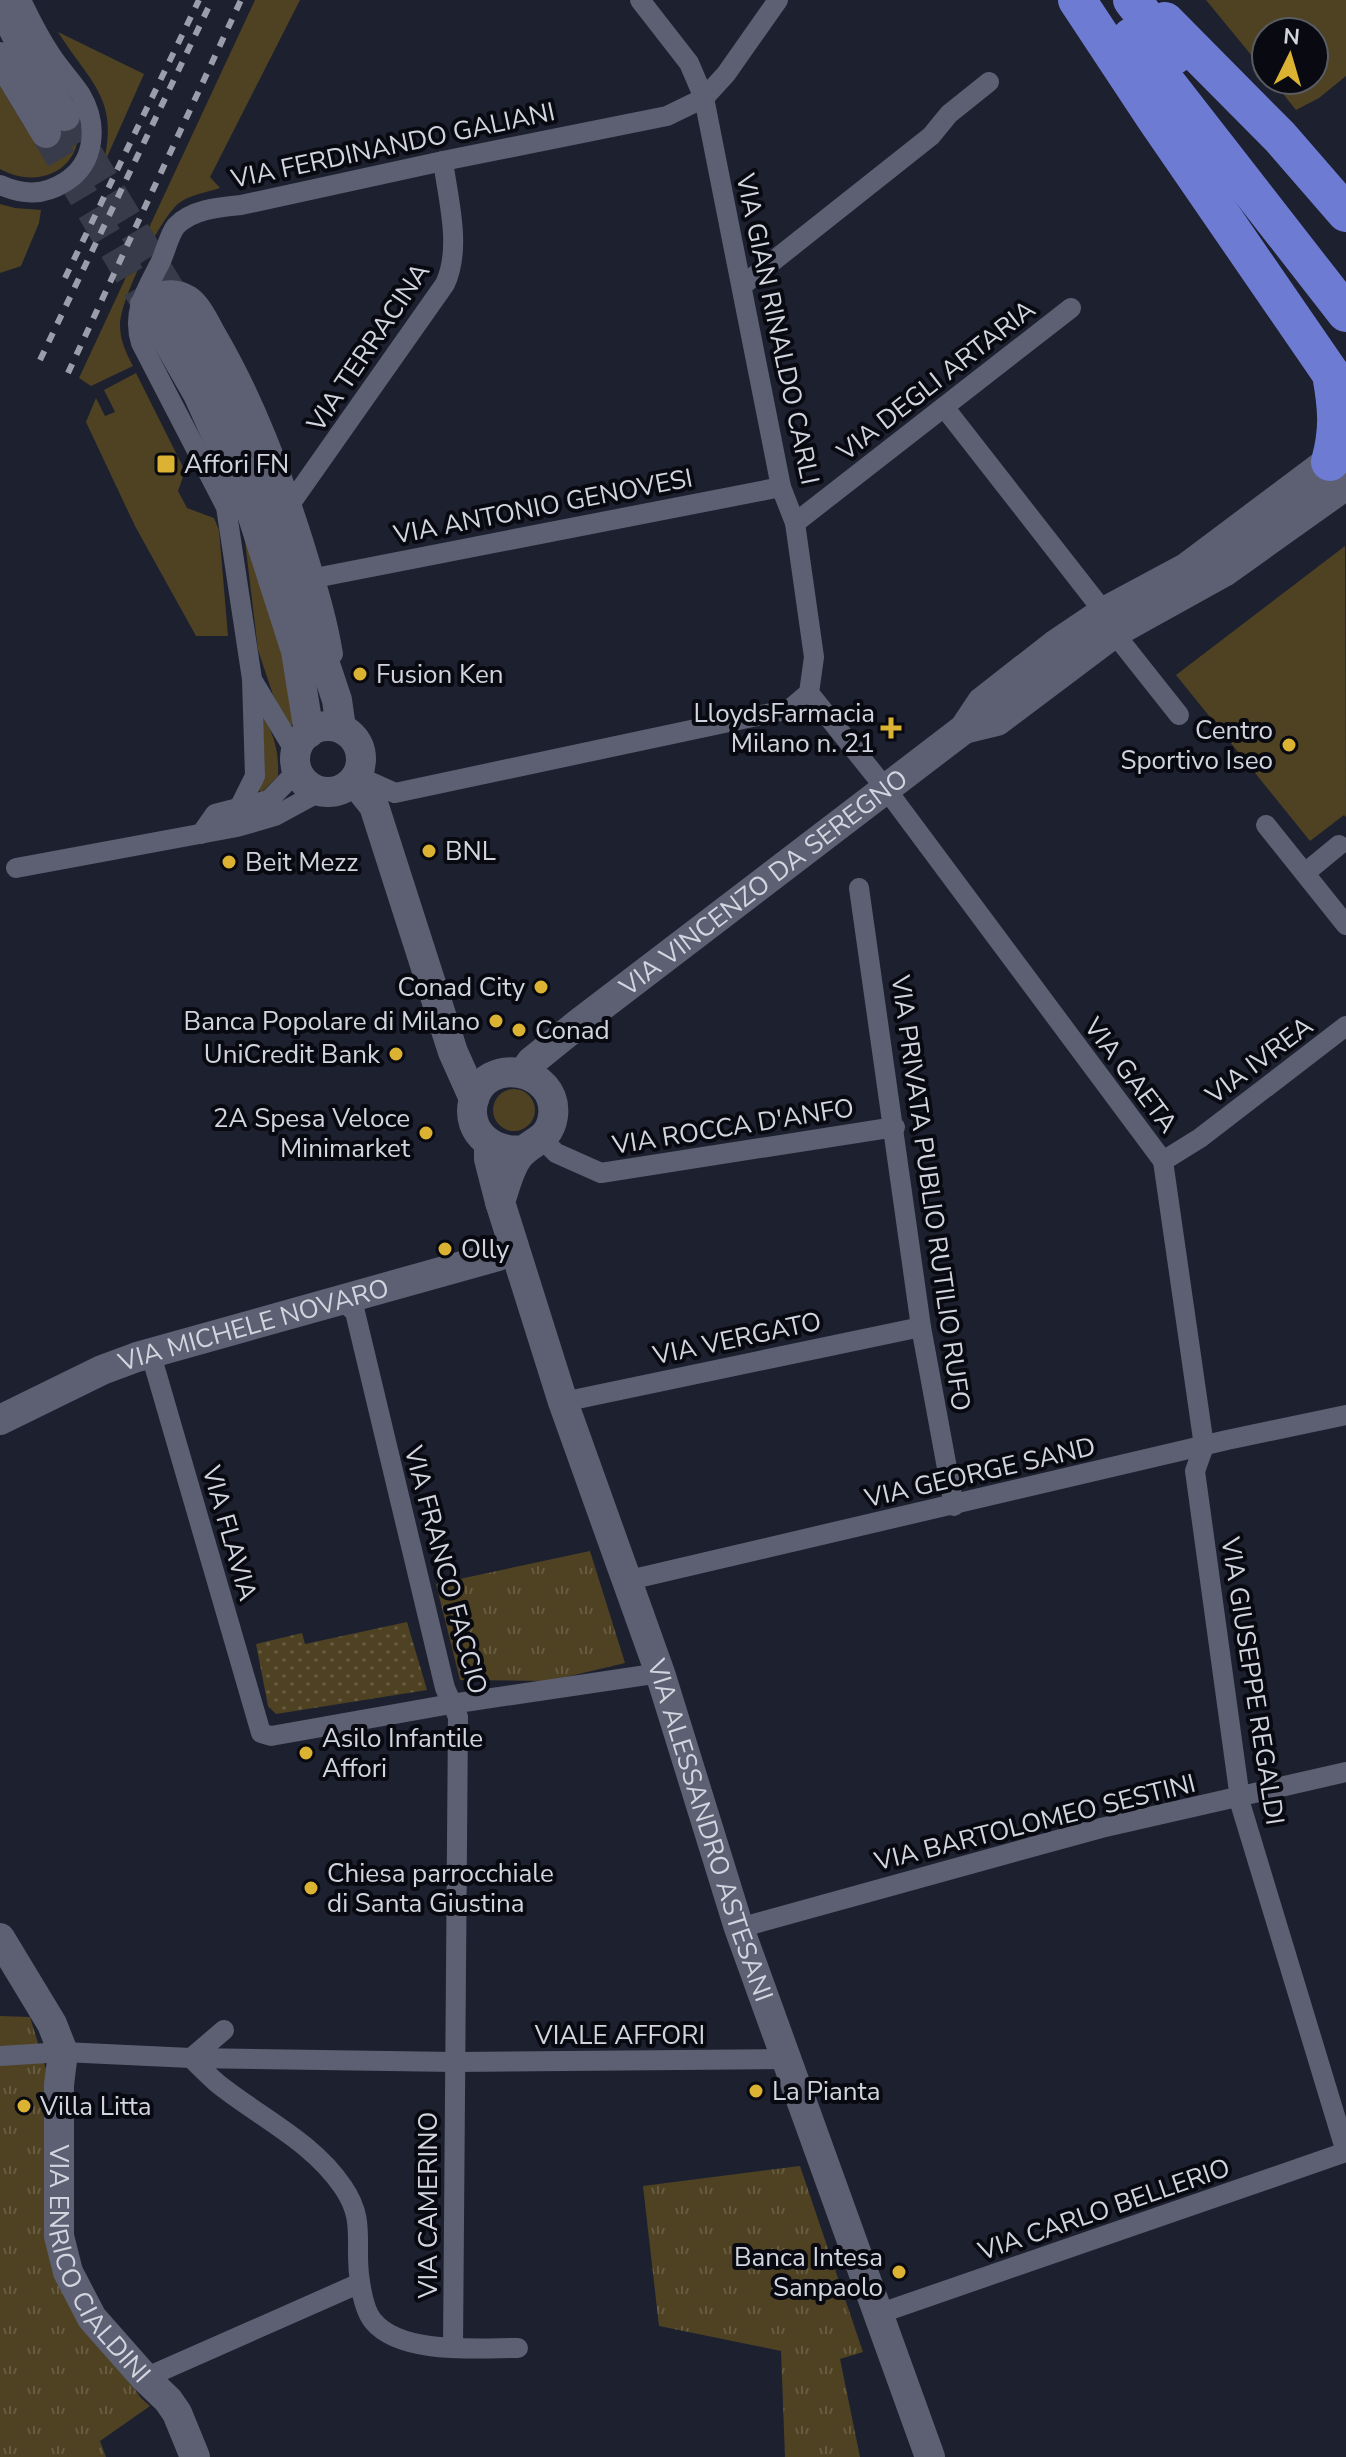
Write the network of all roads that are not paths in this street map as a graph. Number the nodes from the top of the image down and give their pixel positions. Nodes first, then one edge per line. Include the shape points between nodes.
1 (21, 0) edge
2 (640, 0) edge
3 (778, 0) edge
4 (1077, 0) edge
5 (1102, 0) edge
6 (1132, 0) edge
7 (1143, 0) edge
8 (0, 1) edge
9 (0, 57) edge
10 (989, 82) dead end
11 (704, 98) junction
12 (1226, 141) junction
13 (443, 161) junction
14 (0, 185) edge
15 (1346, 213) edge
16 (1346, 275) edge
17 (743, 285) junction
18 (155, 304) junction
19 (1071, 308) dead end
20 (1346, 313) edge
21 (1339, 382) edge
22 (944, 407) junction
23 (1343, 473) edge
24 (781, 487) junction
25 (291, 503) junction
26 (795, 523) junction
27 (315, 578) junction
28 (1109, 622) junction
29 (252, 679) junction
30 (809, 693) junction
31 (339, 714) junction
32 (1179, 715) dead end
33 (301, 752) junction
34 (344, 784) junction
35 (886, 789) junction
36 (239, 808) junction
37 (1266, 825) dead end
38 (201, 834) junction
39 (1339, 845) dead end
40 (16, 868) dead end
41 (1305, 873) junction
42 (859, 888) dead end
43 (1346, 925) edge
44 (1346, 1026) edge
45 (450, 1043) junction
46 (494, 1075) junction
47 (533, 1078) junction
48 (474, 1099) junction
49 (895, 1127) junction
50 (489, 1144) junction
51 (534, 1144) junction
52 (1163, 1161) junction
53 (500, 1202) junction
54 (513, 1245) junction
55 (332, 1302) junction
56 (921, 1327) junction
57 (162, 1349) junction
58 (563, 1402) junction
59 (1346, 1415) edge
60 (0, 1420) edge
61 (1204, 1446) junction
62 (954, 1506) junction
63 (625, 1581) junction
64 (660, 1673) junction
65 (451, 1704) junction
66 (1346, 1772) edge
67 (1239, 1796) junction
68 (739, 1928) junction
69 (0, 1938) edge
70 (224, 2030) dead end
71 (63, 2052) junction
72 (449, 2055) junction
73 (0, 2056) edge
74 (191, 2058) junction
75 (786, 2059) junction
76 (1346, 2152) edge
77 (360, 2283) junction
78 (878, 2314) junction
79 (453, 2348) junction
80 (518, 2348) dead end
81 (145, 2378) junction
82 (195, 2457) edge
83 (930, 2457) edge

1 - 14 street via 80,94 92,140 81,168 56,188 28,193
2 - 11 street, VIA GIAN RINALDO CARLI via 689,63
3 - 11 street
4 - 21 highway
5 - 12 highway
6 - 12 highway
7 - 15 highway via 1280,137
8 - 9 main road via 56,125
10 - 17 street via 931,136
11 - 13 street, VIA FERDINANDO GALIANI via 667,116
11 - 17 street, VIA GIAN RINALDO CARLI
12 - 16 highway
12 - 20 highway
13 - 18 street, VIA FERDINANDO GALIANI via 192,215 176,227
13 - 25 street, VIA TERRACINA via 452,269
17 - 24 street, VIA GIAN RINALDO CARLI
18 - 25 street, VIA ALESSANDRO ASTESANI via 151,293 179,291 202,309 249,397
18 - 29 street, VIA ALESSANDRO ASTESANI via 137,329 226,507
18 - 31 main road, VIA ALESSANDRO ASTESANI via 221,385 266,489
18 - 33 main road via 252,514 296,651
19 - 22 street, VIA DEGLI ARTARIA
21 - 23 highway via 1337,437
22 - 26 street, VIA DEGLI ARTARIA
22 - 28 street
23 - 28 main road, VIA VINCENZO DA SEREGNO via 1186,568
24 - 26 street, VIA GIAN RINALDO CARLI
24 - 27 street, VIA ANTONIO GENOVESI
25 - 27 street, VIA ALESSANDRO ASTESANI
26 - 30 street, VIA GIAN RINALDO CARLI via 814,657
27 - 31 street, VIA ALESSANDRO ASTESANI via 329,624
28 - 32 street
28 - 35 main road, VIA VINCENZO DA SEREGNO via 1055,645 982,702 964,729
29 - 33 street, VIA ALESSANDRO ASTESANI
29 - 36 street, VIA ALESSANDRO ASTESANI via 255,776
30 - 34 street via 790,709 395,793
30 - 35 street
31 - 33 main road
31 - 34 main road, VIA ALESSANDRO ASTESANI via 360,751 361,763
33 - 34 main road, VIA ALESSANDRO ASTESANI via 307,784
33 - 36 street via 269,800
34 - 38 street via 275,816
34 - 45 main road, VIA ALESSANDRO ASTESANI via 374,806
35 - 47 main road, VIA VINCENZO DA SEREGNO via 531,1062
35 - 52 street, VIA GAETA
36 - 38 street via 215,814
37 - 41 street
38 - 40 street
39 - 41 street
41 - 43 street
42 - 49 street, VIA PRIVATA PUBLIO RUTILIO RUFO
44 - 52 street, VIA IVREA
45 - 46 main road
45 - 48 main road, VIA ALESSANDRO ASTESANI
46 - 47 main road via 508,1071
46 - 48 main road
47 - 51 main road via 553,1105 549,1128
48 - 50 main road, VIA ALESSANDRO ASTESANI via 474,1124
49 - 51 street, VIA ROCCA D'ANFO via 601,1173
49 - 56 street, VIA PRIVATA PUBLIO RUTILIO RUFO
50 - 51 main road via 501,1150
50 - 53 main road, VIA ALESSANDRO ASTESANI
51 - 53 main road via 517,1157
52 - 61 street, VIA GAETA
53 - 54 main road, VIA ALESSANDRO ASTESANI
54 - 55 main road, VIA MICHELE NOVARO via 498,1256
54 - 58 main road, VIA ALESSANDRO ASTESANI
55 - 57 main road, VIA MICHELE NOVARO
55 - 65 street, VIA FRANCO FACCIO via 355,1312
56 - 58 street, VIA VERGATO
56 - 62 street, VIA PRIVATA PUBLIO RUTILIO RUFO
57 - 60 main road, VIA MICHELE NOVARO via 102,1370
57 - 65 street, VIA FLAVIA via 154,1365 261,1733 271,1736
58 - 63 main road, VIA ALESSANDRO ASTESANI
59 - 61 street, VIA GEORGE SAND
61 - 62 street, VIA GEORGE SAND
61 - 67 street, VIA GIUSEPPE REGALDI via 1195,1471
62 - 63 street, VIA GEORGE SAND
63 - 64 main road, VIA ALESSANDRO ASTESANI
64 - 65 street
64 - 68 main road, VIA ALESSANDRO ASTESANI
65 - 72 street, VIA FRANCO FACCIO via 458,1717
66 - 67 street, VIA BARTOLOMEO SESTINI
67 - 68 street, VIA BARTOLOMEO SESTINI via 1101,1828
67 - 76 street, VIA GIUSEPPE REGALDI
68 - 75 main road, VIA ALESSANDRO ASTESANI
69 - 71 main road
70 - 74 street
71 - 73 street
71 - 74 street
71 - 81 main road, VIA ENRICO CIALDINI via 60,2247 92,2318
72 - 74 street, VIALE AFFORI
72 - 75 street, VIALE AFFORI
72 - 79 street, VIA CAMERINO
74 - 77 street via 215,2082 309,2149 345,2190 360,2230
75 - 78 main road, VIA ALESSANDRO ASTESANI
76 - 78 street, VIA CARLO BELLERIO
77 - 79 street via 369,2316 395,2339
77 - 81 street
78 - 83 main road, VIA ALESSANDRO ASTESANI
79 - 80 street
81 - 82 main road, VIA ENRICO CIALDINI via 177,2413

